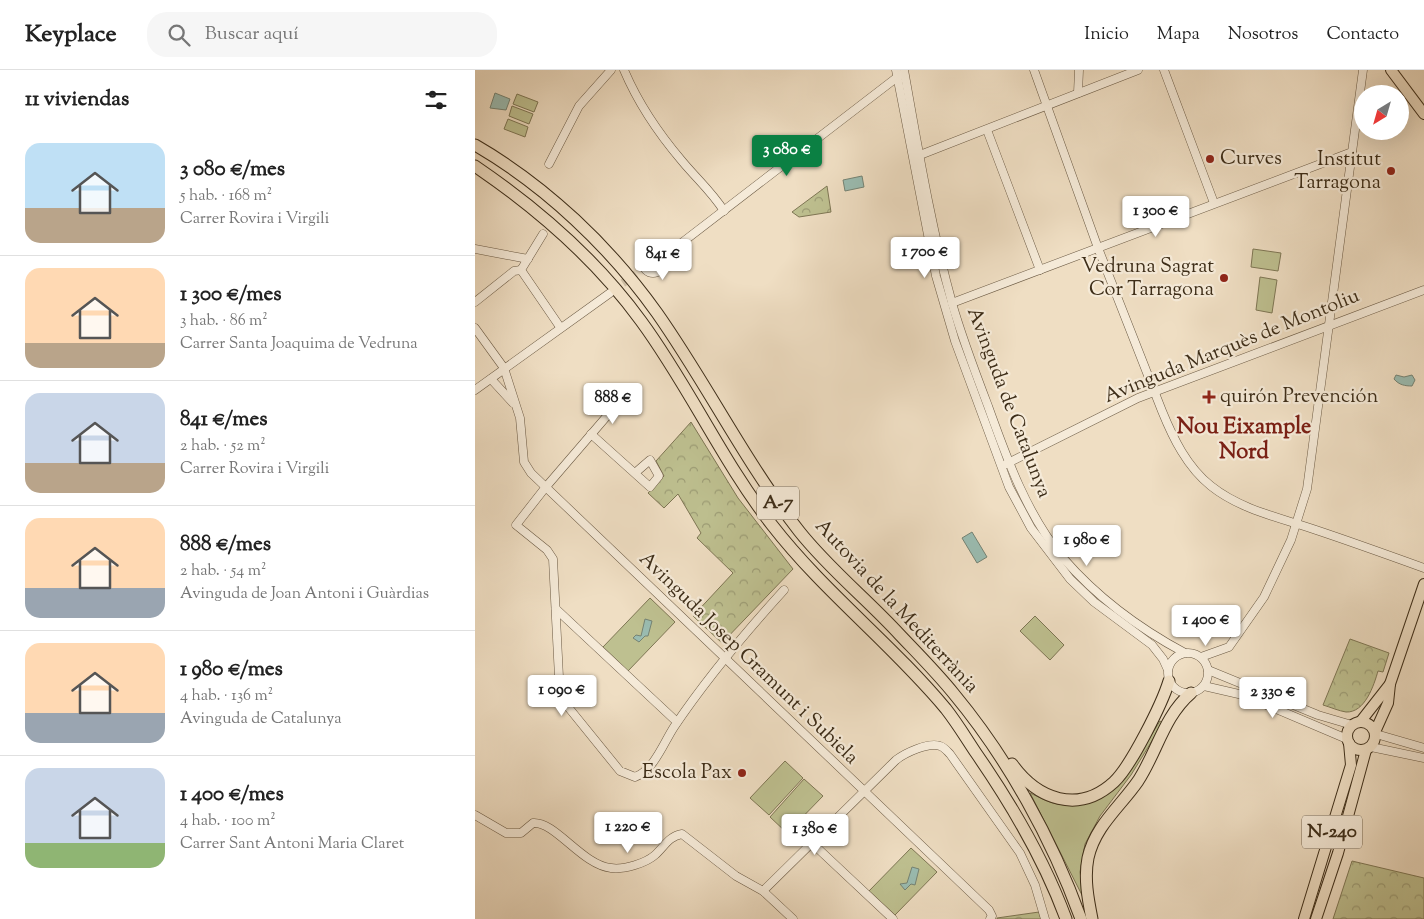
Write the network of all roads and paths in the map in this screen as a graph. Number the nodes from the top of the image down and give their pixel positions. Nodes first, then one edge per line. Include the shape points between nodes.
1 (611, 70) edge
2 (625, 70) edge
3 (904, 70) edge
4 (1034, 70) edge
5 (1079, 70) edge
6 (1138, 70) edge
7 (1164, 70) edge
8 (1363, 70) edge
9 (1391, 70) edge
10 (896, 74) edge
11 (1078, 93) junction
12 (1047, 105) junction
13 (1424, 114) edge
14 (987, 130) junction
15 (475, 145) edge
16 (1352, 152) junction
17 (919, 155) junction
18 (549, 164) dead end
19 (475, 166) edge
20 (1214, 203) junction
21 (724, 211) junction
22 (543, 234) dead end
23 (1098, 248) junction
24 (475, 249) edge
25 (662, 258) junction
26 (528, 259) junction
27 (645, 268) junction
28 (521, 270) junction
29 (1040, 270) junction
30 (636, 274) tunnel mouth
31 (1424, 290) edge
32 (610, 293) tunnel mouth
33 (475, 302) edge
34 (952, 303) junction
35 (1329, 325) junction
36 (560, 327) junction
37 (475, 328) edge
38 (503, 368) junction
39 (491, 379) junction
40 (475, 390) edge
41 (1154, 392) junction
42 (619, 402) dead end
43 (515, 404) junction
44 (591, 434) junction
45 (1010, 463) junction
46 (1000, 467) junction
47 (635, 473) dead end
48 (545, 488) junction
49 (1297, 524) junction
50 (1424, 568) edge
51 (1424, 584) edge
52 (784, 590) dead end
53 (556, 609) junction
54 (897, 632) junction
55 (1185, 653) junction
56 (1201, 657) junction
57 (723, 658) junction
58 (1208, 670) junction
59 (1169, 676) junction
60 (1390, 684) junction
61 (1204, 686) junction
62 (1191, 693) junction
63 (677, 722) junction
64 (1356, 723) junction
65 (1375, 733) junction
66 (1348, 741) junction
67 (1368, 748) junction
68 (1424, 748) edge
69 (1424, 758) edge
70 (863, 793) junction
71 (475, 815) edge
72 (812, 842) junction
73 (763, 891) junction
74 (793, 919) edge
75 (893, 919) edge
76 (990, 919) edge
77 (1045, 919) edge
78 (1066, 919) edge
79 (1081, 919) edge
80 (1093, 919) edge
81 (1304, 919) edge
82 (1316, 919) edge

1 - 18 street via 579,106
2 - 21 street via 661,135
3 - 10 street
3 - 17 street, Avinguda de Catalunya
4 - 12 street
5 - 11 street
6 - 11 street
7 - 20 street
8 - 16 street
9 - 13 main road
10 - 21 street
10 - 46 street, Avinguda de Catalunya via 936,276 955,341
11 - 12 street
12 - 14 street
12 - 23 street
14 - 17 street
14 - 29 street
15 - 54 highway, Autovia de la Mediterrània / A-7 via 573,217 628,276 679,346 769,491 822,557
16 - 20 street
16 - 35 street
17 - 34 street, Avinguda de Catalunya
19 - 78 highway, Autovia de la Mediterrània / A-7 via 562,232 613,286 647,329 730,465 773,526 816,576 946,710 1006,796 1053,883
20 - 23 street
21 - 25 street
22 - 26 street
23 - 29 street
23 - 41 street
24 - 26 street
25 - 27 street via 661,268 656,272
25 - 27 street via 648,254 643,262
26 - 28 street
27 - 30 street
28 - 33 street via 514,271
28 - 36 street
29 - 34 street
31 - 35 street, Avinguda Marquès de Montoliu
32 - 36 street
34 - 45 street, Avinguda de Catalunya
35 - 41 street, Avinguda Marquès de Montoliu
35 - 49 street via 1307,489
36 - 38 street
37 - 38 street, Avinguda Josep Gramunt i Subiela
38 - 39 street
38 - 43 street, Avinguda Josep Gramunt i Subiela
39 - 40 street
39 - 43 street
41 - 45 street, Avinguda Marquès de Montoliu
41 - 49 street via 1183,454 1211,486 1262,513
42 - 44 street
43 - 48 street, Avinguda Josep Gramunt i Subiela via 520,418 524,462
44 - 47 street
44 - 48 street
45 - 46 street, Avinguda Marquès de Montoliu
45 - 55 street, Avinguda de Catalunya via 1040,525 1078,574 1116,607
46 - 59 street, Avinguda de Catalunya via 1031,528 1058,565 1094,602 1152,645 1163,659
48 - 53 street via 517,525 553,559
48 - 57 street, Avinguda Josep Gramunt i Subiela
49 - 50 street
49 - 56 street via 1278,570 1247,623 1229,647
51 - 60 main road, N-240
52 - 57 street
53 - 63 street
53 - 63 street via 560,697 620,771 635,777 645,774
54 - 59 highway via 959,695 1032,788 1057,799 1094,795 1114,782 1123,772 1164,697
54 - 79 highway, Autovia de la Mediterrània / A-7 via 953,693 998,755 1066,876
55 - 56 street
55 - 59 street via 1173,659
56 - 58 street
57 - 63 street
57 - 70 street, Avinguda Josep Gramunt i Subiela
58 - 61 street
58 - 64 street via 1318,715
59 - 62 street via 1178,691
60 - 64 main road, N-240
60 - 65 main road, N-240 via 1388,703
61 - 62 street
61 - 66 street via 1243,695
62 - 80 highway via 1174,712 1138,780 1100,828 1092,844 1086,874
64 - 65 main road via 1369,724
64 - 66 main road, N-240 via 1347,731
65 - 67 main road, N-240
65 - 68 street
66 - 67 main road via 1356,749
66 - 81 main road, N-240 via 1351,765
67 - 69 street
67 - 82 main road, N-240
70 - 72 street
70 - 76 street, Avinguda Josep Gramunt i Subiela via 989,910
70 - 77 street via 902,755 941,746 1020,853 1035,885
71 - 73 street via 506,833 521,833 533,823 543,824 579,854 610,868 644,862 673,837 682,834 736,876
72 - 73 street
72 - 75 street
73 - 74 street

